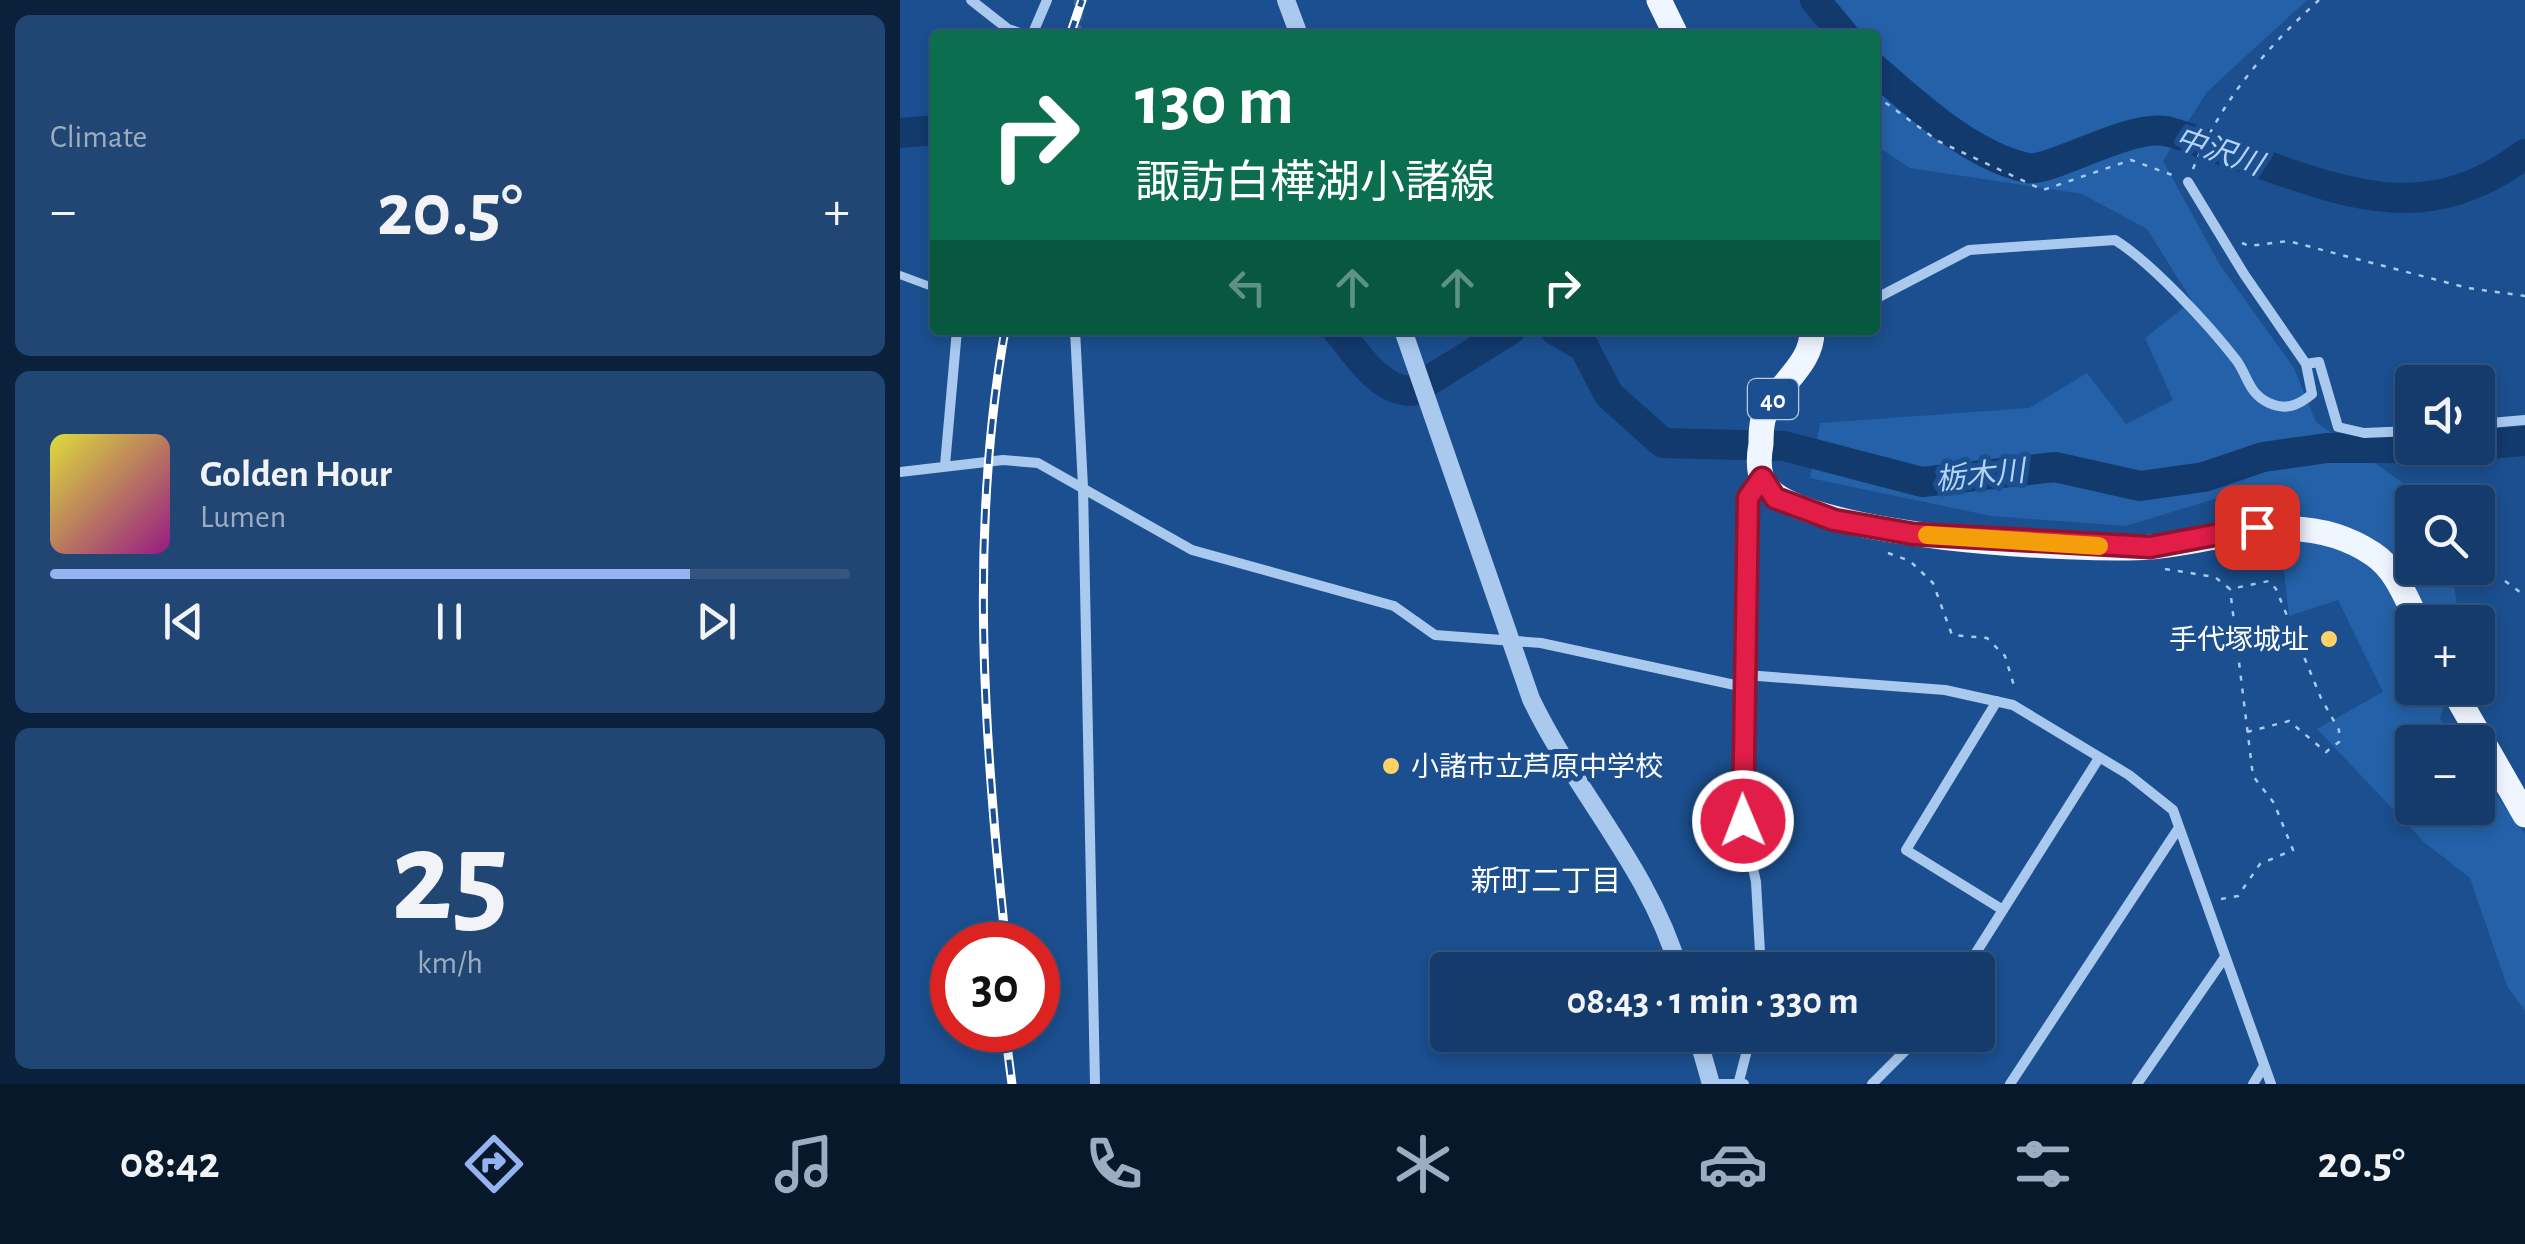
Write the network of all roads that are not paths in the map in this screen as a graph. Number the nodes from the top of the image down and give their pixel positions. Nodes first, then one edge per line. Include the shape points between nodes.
1 (971, 0) edge
2 (1047, 0) edge
3 (1286, 0) edge
4 (1659, 0) edge
5 (1014, 30) edge
6 (1032, 30) edge
7 (1298, 30) edge
8 (1674, 30) edge
9 (2188, 182) road end
10 (900, 275) edge
11 (930, 286) edge
12 (1880, 296) edge
13 (957, 335) edge
14 (1075, 335) edge
15 (1811, 335) edge
16 (1405, 338) edge
17 (2306, 364) junction
18 (2525, 420) edge
19 (2495, 423) edge
20 (2395, 432) edge
21 (946, 465) junction
22 (900, 472) edge
23 (1762, 478) junction
24 (1084, 487) junction
25 (2409, 605) edge
26 (1508, 638) junction
27 (1745, 674) junction
28 (1744, 687) junction
29 (1998, 701) junction
30 (2462, 705) edge
31 (2099, 758) junction
32 (2525, 814) edge
33 (2178, 829) junction
34 (2003, 910) junction
35 (1674, 952) edge
36 (1760, 952) edge
37 (1976, 952) edge
38 (2225, 957) junction
39 (1702, 1052) edge
40 (1748, 1052) edge
41 (1904, 1052) edge
42 (2264, 1066) junction
43 (1742, 1082) edge
44 (1095, 1084) edge
45 (1711, 1084) edge
46 (1872, 1084) edge
47 (2010, 1084) edge
48 (2136, 1084) edge
49 (2252, 1084) edge
50 (2271, 1084) edge

1 - 5 street
2 - 6 street
3 - 7 street
4 - 8 main road
9 - 17 street
10 - 11 lane
12 - 17 street via 1969,250 2116,240 2154,270 2239,364 2250,389 2269,403 2288,408 2312,394
13 - 21 street
14 - 24 street
15 - 23 main road, 40 via 1802,362 1763,418
16 - 26 street
17 - 20 street via 2319,362 2338,426
18 - 19 street
21 - 22 street
21 - 24 street via 1020,459
23 - 25 main road via 1775,498 1864,528 2139,546 2257,527 2324,533 2372,553 2393,573
23 - 27 street via 1748,498
24 - 26 street via 1192,550 1394,606 1436,635
24 - 44 street
26 - 28 street
26 - 35 street via 1554,748 1623,847 1665,922
27 - 28 street
27 - 29 street via 1926,688
28 - 36 street via 1743,821 1756,882
29 - 31 street
29 - 34 street via 1906,850
30 - 32 main road
31 - 33 street via 2173,810
31 - 34 street
33 - 38 street
33 - 47 street
34 - 37 street
38 - 42 street
38 - 48 street
39 - 45 street
40 - 43 street
41 - 46 street
42 - 49 street
42 - 50 street
43 - 45 street

